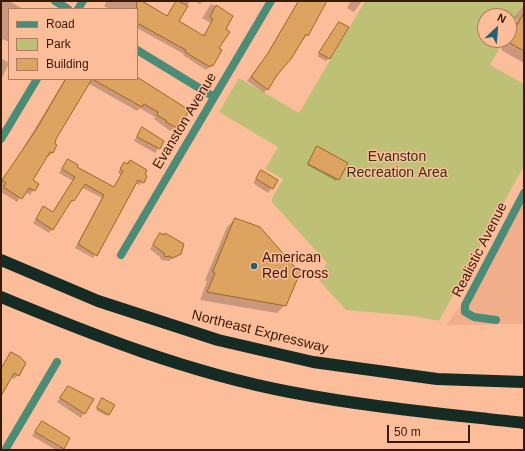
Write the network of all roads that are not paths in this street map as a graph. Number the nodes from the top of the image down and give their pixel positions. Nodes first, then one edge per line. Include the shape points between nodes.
1 (55, 1) edge
2 (271, 1) edge
3 (66, 8) edge
4 (138, 51) edge
5 (36, 80) edge
6 (214, 96) junction
7 (1, 139) edge
8 (524, 193) edge
9 (121, 255) dead end
10 (1, 260) edge
11 (1, 297) edge
12 (496, 320) dead end
13 (57, 362) dead end
14 (524, 382) edge
15 (524, 423) edge
16 (5, 450) edge

1 - 3 street
2 - 6 street, Evanston Avenue
4 - 6 street
5 - 7 street
6 - 9 street, Evanston Avenue
8 - 12 street, Realistic Avenue via 465,305 465,312 474,317
10 - 14 highway, Northeast Expressway via 98,301 218,340 321,363 437,379
11 - 15 highway via 86,332 181,365 290,392
13 - 16 street

